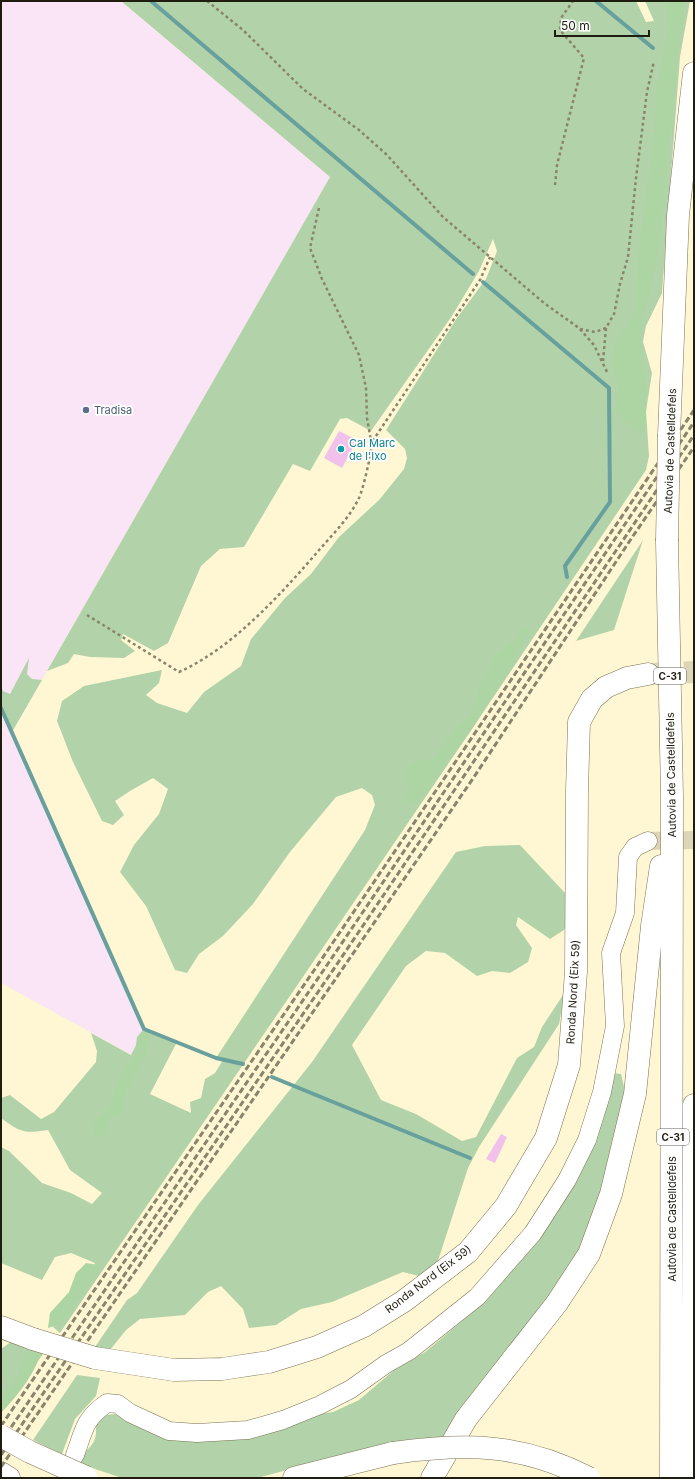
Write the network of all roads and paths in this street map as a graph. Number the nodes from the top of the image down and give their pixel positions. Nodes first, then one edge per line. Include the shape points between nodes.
1 (207, 1) edge
2 (573, 1) edge
3 (654, 61) dead end
4 (694, 73) edge
5 (555, 185) dead end
6 (319, 208) dead end
7 (490, 257) junction
8 (579, 328) junction
9 (606, 328) junction
10 (603, 362) junction
11 (608, 374) dead end
12 (372, 442) junction
13 (86, 615) dead end
14 (648, 674) tunnel mouth
15 (672, 796) junction
16 (648, 841) tunnel mouth
17 (694, 1105) edge
18 (694, 1133) edge
19 (694, 1148) edge
20 (694, 1203) edge
21 (694, 1209) edge
22 (1, 1327) edge
23 (1, 1436) edge
24 (1, 1444) edge
25 (75, 1455) dead end
26 (1, 1473) edge
27 (88, 1477) edge
28 (9, 1478) edge
29 (50, 1478) edge
30 (294, 1478) edge
31 (432, 1478) edge
32 (589, 1478) edge
33 (671, 1478) edge
34 (692, 1478) edge

1 - 7 path via 243,30 303,89 359,130 387,155 443,217
2 - 5 path via 561,18 560,30 584,58 557,164
3 - 9 path via 647,92 628,257 614,314
4 - 15 main road, Autovia de Castelldefels / C-31, bridge via 678,215 669,435 667,541
6 - 12 path via 310,248 359,355 366,388 367,418
7 - 8 path via 544,303
7 - 12 path via 480,280
8 - 9 path via 595,332
8 - 10 path via 594,345
9 - 10 path
10 - 11 path
12 - 13 path via 372,451 359,497 346,518 297,575 228,643 191,666 179,672
14 - 22 main road, Ronda Nord (Eix 59), bridge via 627,678 606,687 592,699 579,722 576,972 569,1065 546,1138 506,1206 468,1252 404,1301 364,1326 317,1347 269,1362 222,1369 174,1370 95,1358
15 - 31 main road via 652,926 635,1094 612,1194 589,1254 557,1303 466,1419
15 - 33 main road, Autovia de Castelldefels / C-31
16 - 25 street via 635,847 628,857 625,913 611,953 615,1026 602,1092 587,1140 567,1180 533,1233 477,1297 409,1351 351,1389 283,1420 248,1430 197,1433 169,1431 130,1413 118,1404 107,1403 94,1412 86,1423
17 - 18 main road, C-31
19 - 20 main road, Autovia de Castelldefels / C-31
20 - 21 main road
20 - 34 main road, Autovia de Castelldefels / C-31
23 - 27 main road, bridge via 30,1452
24 - 29 main road
26 - 28 main road
30 - 32 main road, bridge via 393,1453 468,1446 533,1455

